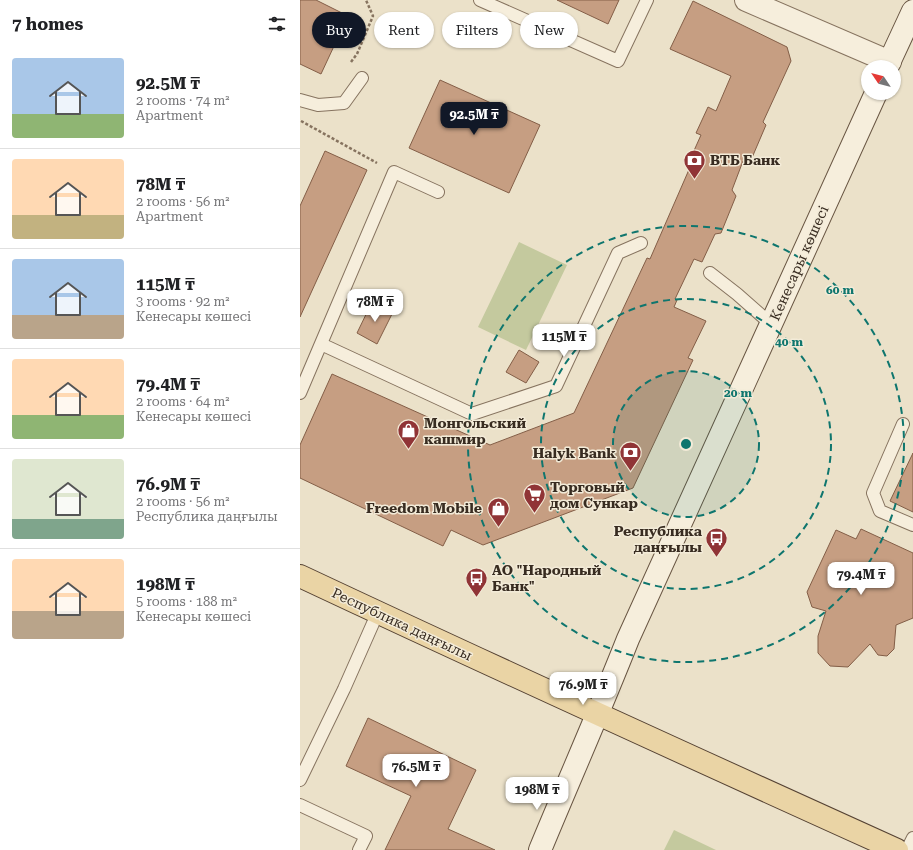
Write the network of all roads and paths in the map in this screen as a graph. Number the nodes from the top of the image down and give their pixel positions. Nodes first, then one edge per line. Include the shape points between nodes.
1 (366, 0) edge
2 (480, 0) edge
3 (647, 0) edge
4 (746, 0) edge
5 (913, 11) edge
6 (880, 60) edge
7 (891, 60) edge
8 (348, 68) dead end
9 (362, 78) dead end
10 (300, 100) edge
11 (873, 100) edge
12 (300, 120) edge
13 (394, 172) junction
14 (438, 192) dead end
15 (641, 243) dead end
16 (710, 273) dead end
17 (771, 324) junction
18 (321, 344) junction
19 (304, 374) edge
20 (300, 393) edge
21 (903, 424) dead end
22 (913, 525) edge
23 (300, 576) edge
24 (378, 612) junction
25 (598, 714) junction
26 (300, 780) edge
27 (300, 805) edge
28 (913, 838) edge
29 (359, 850) edge
30 (540, 850) edge
31 (897, 850) edge
32 (907, 850) edge

1 - 8 path via 373,16
2 - 3 lane via 618,61
4 - 6 main road
5 - 7 main road
9 - 10 lane via 344,103 318,105
11 - 17 main road, Кенесары көшесі
12 - 13 path
13 - 14 lane
13 - 18 lane
15 - 18 lane via 618,253 556,386 472,414
16 - 17 lane
17 - 25 main road, Кенесары көшесі via 628,640
18 - 19 lane
19 - 20 lane
21 - 22 lane via 873,493 880,511
23 - 24 main road, Республика даңғылы
24 - 25 main road, Республика даңғылы
24 - 26 lane
25 - 30 main road, Кенесары көшесі
25 - 31 main road, Республика даңғылы
27 - 29 lane via 366,836
28 - 32 lane

